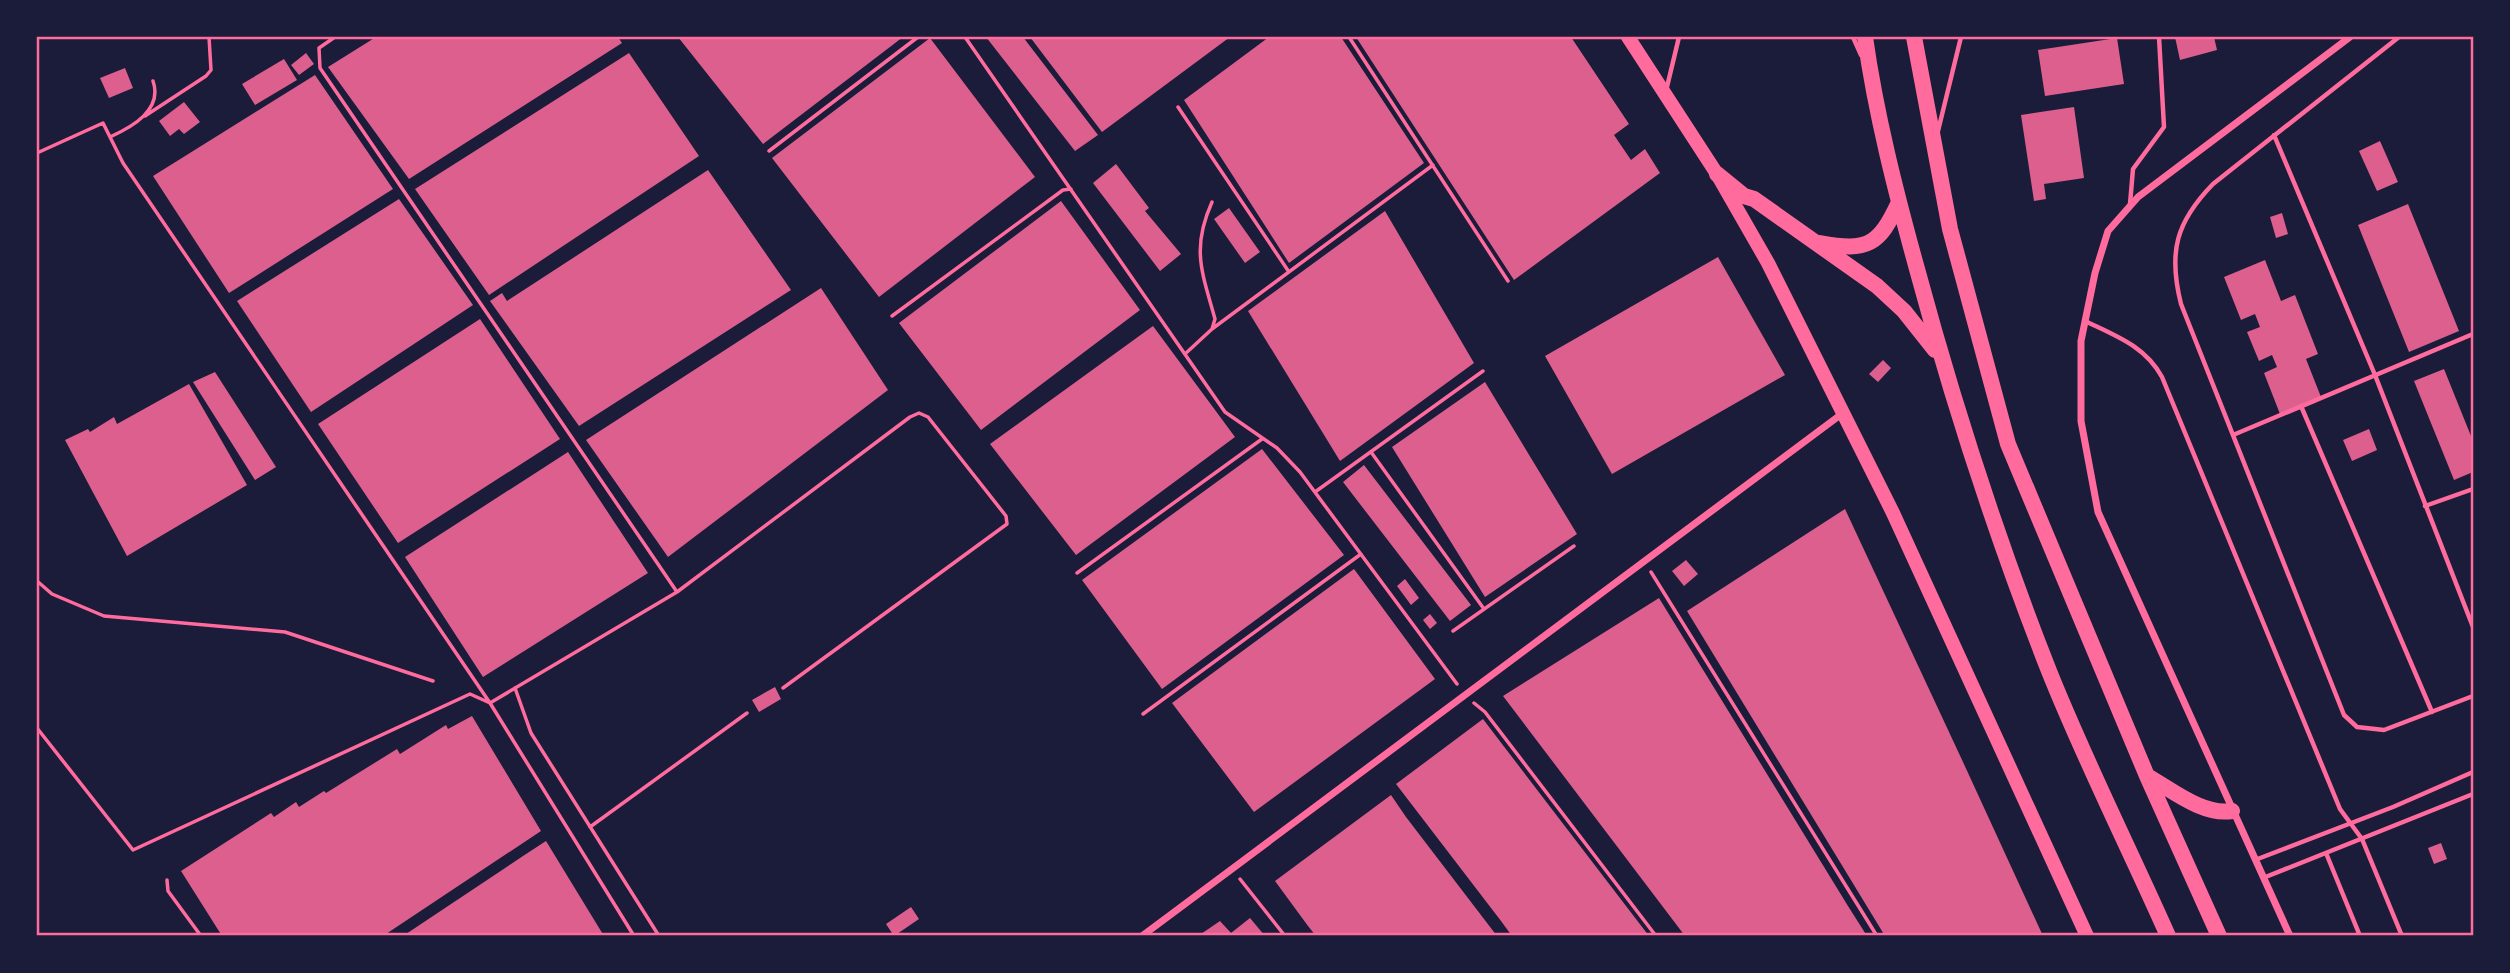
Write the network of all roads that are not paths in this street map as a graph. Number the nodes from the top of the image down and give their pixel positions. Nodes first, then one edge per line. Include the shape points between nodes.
1 (1629, 37) edge
2 (1679, 37) edge
3 (1853, 37) edge
4 (1865, 37) edge
5 (1914, 37) edge
6 (1961, 37) edge
7 (2159, 37) edge
8 (2350, 37) edge
9 (2399, 37) edge
10 (1871, 77) junction
11 (1665, 95) junction
12 (2274, 135) junction
13 (1935, 142) junction
14 (1717, 174) junction
15 (1899, 202) junction
16 (2130, 205) junction
17 (1819, 242) junction
18 (2085, 321) junction
19 (2473, 334) edge
20 (1941, 357) junction
21 (2375, 375) junction
22 (2301, 406) junction
23 (1843, 413) junction
24 (2233, 435) junction
25 (2473, 489) edge
26 (2425, 506) junction
27 (2473, 627) edge
28 (2473, 696) edge
29 (2432, 712) junction
30 (2473, 772) edge
31 (2147, 776) junction
32 (2473, 794) edge
33 (2232, 811) junction
34 (2350, 823) junction
35 (2362, 839) junction
36 (2326, 853) junction
37 (2255, 860) junction
38 (2263, 878) junction
39 (1142, 936) edge
40 (2087, 936) edge
41 (2168, 936) edge
42 (2219, 936) edge
43 (2290, 936) edge
44 (2360, 936) edge
45 (2402, 936) edge

1 - 11 main road
2 - 11 lane
3 - 10 lane
4 - 10 highway
5 - 13 highway
6 - 13 lane
7 - 16 lane via 2164,127 2133,169
8 - 16 street
9 - 12 lane
10 - 15 highway
11 - 14 main road
12 - 21 lane
12 - 24 lane via 2195,203 2175,251 2181,304
13 - 31 highway via 1950,229 2008,444
14 - 17 highway
14 - 23 main road via 1768,263
15 - 17 highway via 1875,240 1854,248
15 - 20 highway
16 - 18 street via 2108,231
17 - 20 highway via 1891,298
18 - 33 street via 2081,421 2098,512
18 - 34 lane via 2145,352 2158,370 2340,809
19 - 21 lane
20 - 41 highway via 1980,488 2050,673
21 - 22 lane
21 - 26 lane
22 - 24 lane
22 - 29 lane
23 - 39 street
23 - 40 main road
24 - 29 lane via 2343,715 2357,727 2375,731
25 - 26 lane
26 - 27 lane
28 - 29 lane
30 - 34 lane
31 - 33 highway via 2206,809
31 - 42 highway
32 - 35 lane
33 - 37 street
34 - 35 lane
34 - 37 lane
35 - 36 lane
35 - 45 lane
36 - 38 lane
36 - 44 lane
37 - 38 street
38 - 43 street

